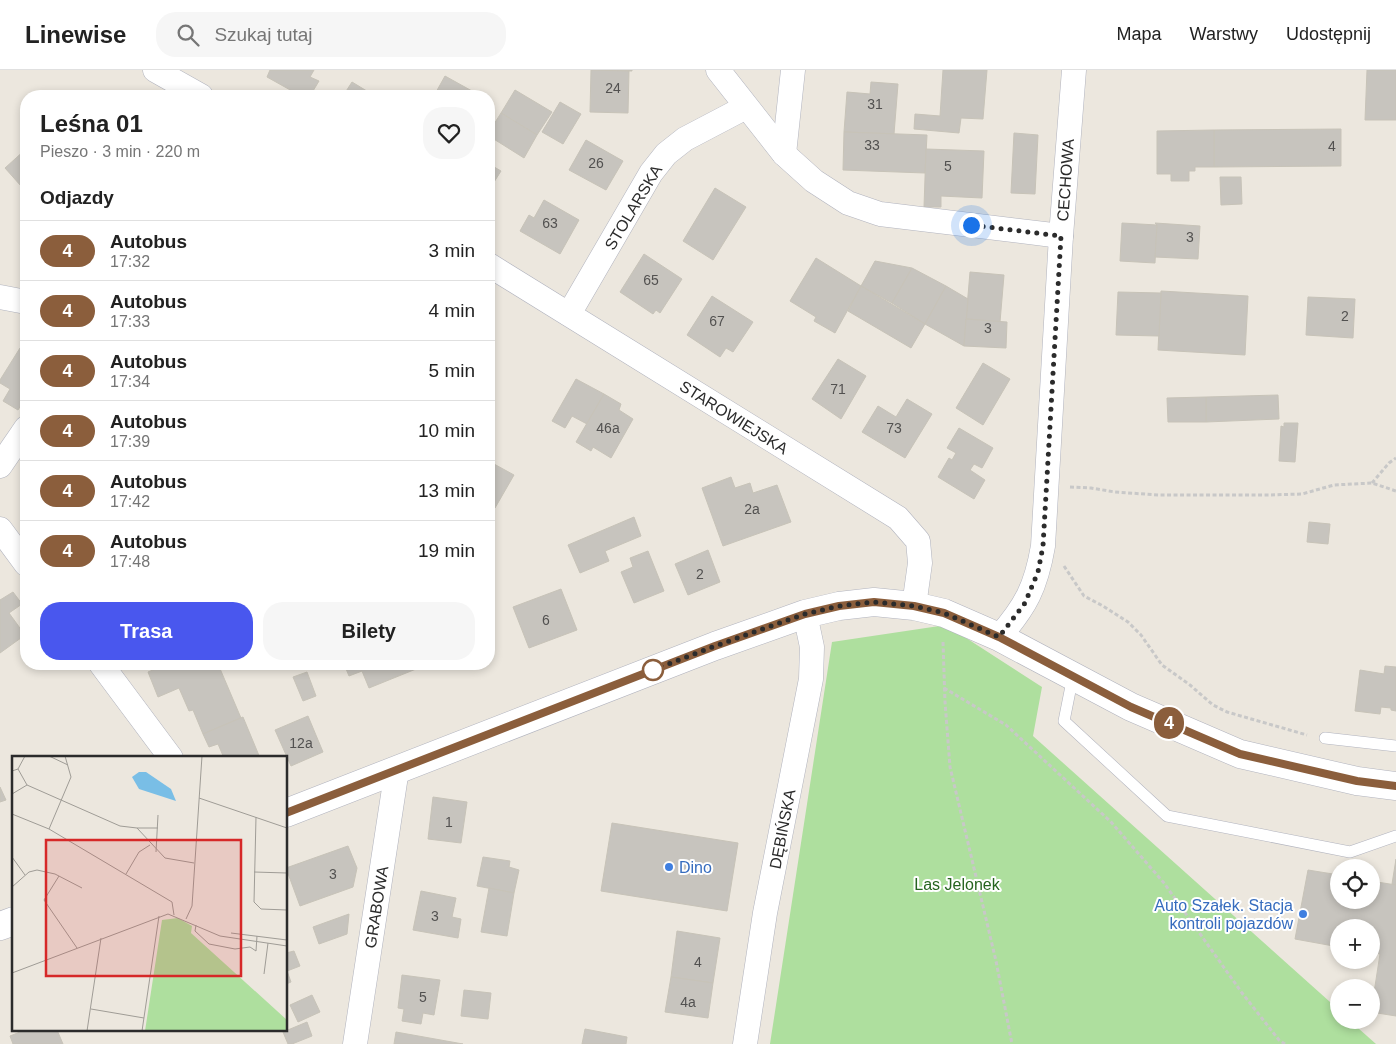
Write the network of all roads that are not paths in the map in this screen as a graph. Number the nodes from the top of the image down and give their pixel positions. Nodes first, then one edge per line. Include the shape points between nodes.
1 (155, 70) edge
2 (718, 70) edge
3 (793, 70) edge
4 (1074, 70) edge
5 (190, 90) edge
6 (746, 107) junction
7 (784, 154) junction
8 (1061, 236) junction
9 (495, 269) edge
10 (0, 297) edge
11 (20, 301) edge
12 (569, 314) junction
13 (20, 437) edge
14 (0, 466) edge
15 (0, 529) edge
16 (20, 556) edge
17 (914, 606) junction
18 (805, 614) junction
19 (999, 637) junction
20 (105, 670) edge
21 (1072, 676) junction
22 (1325, 738) road end
23 (1396, 746) edge
24 (170, 756) edge
25 (397, 769) junction
26 (1396, 786) edge
27 (288, 812) edge
28 (1396, 836) edge
29 (12, 921) edge
30 (0, 926) edge
31 (355, 1044) edge
32 (745, 1044) edge

1 - 5 street
2 - 6 street
3 - 7 street
4 - 8 street, CECHOWA
6 - 7 street
6 - 12 street, STOLARSKA via 686,139 666,154 651,173
7 - 8 street via 814,182 848,203 880,214
8 - 19 street, CECHOWA via 1043,546 1038,572 1025,603
9 - 12 street, STAROWIEJSKA
10 - 11 street
12 - 17 street, STAROWIEJSKA via 898,518 918,541 920,563
13 - 14 street
15 - 16 street
17 - 18 street via 874,602
17 - 19 street via 944,613
18 - 25 street
18 - 32 street, DĘBIŃSKA via 812,647 811,679 766,913
19 - 21 street
20 - 24 street
21 - 26 street via 1131,707 1240,754 1357,781
21 - 28 lane via 1064,720 1167,816 1350,852
22 - 23 lane
25 - 27 street
25 - 31 street, GRABOWA
29 - 30 street

